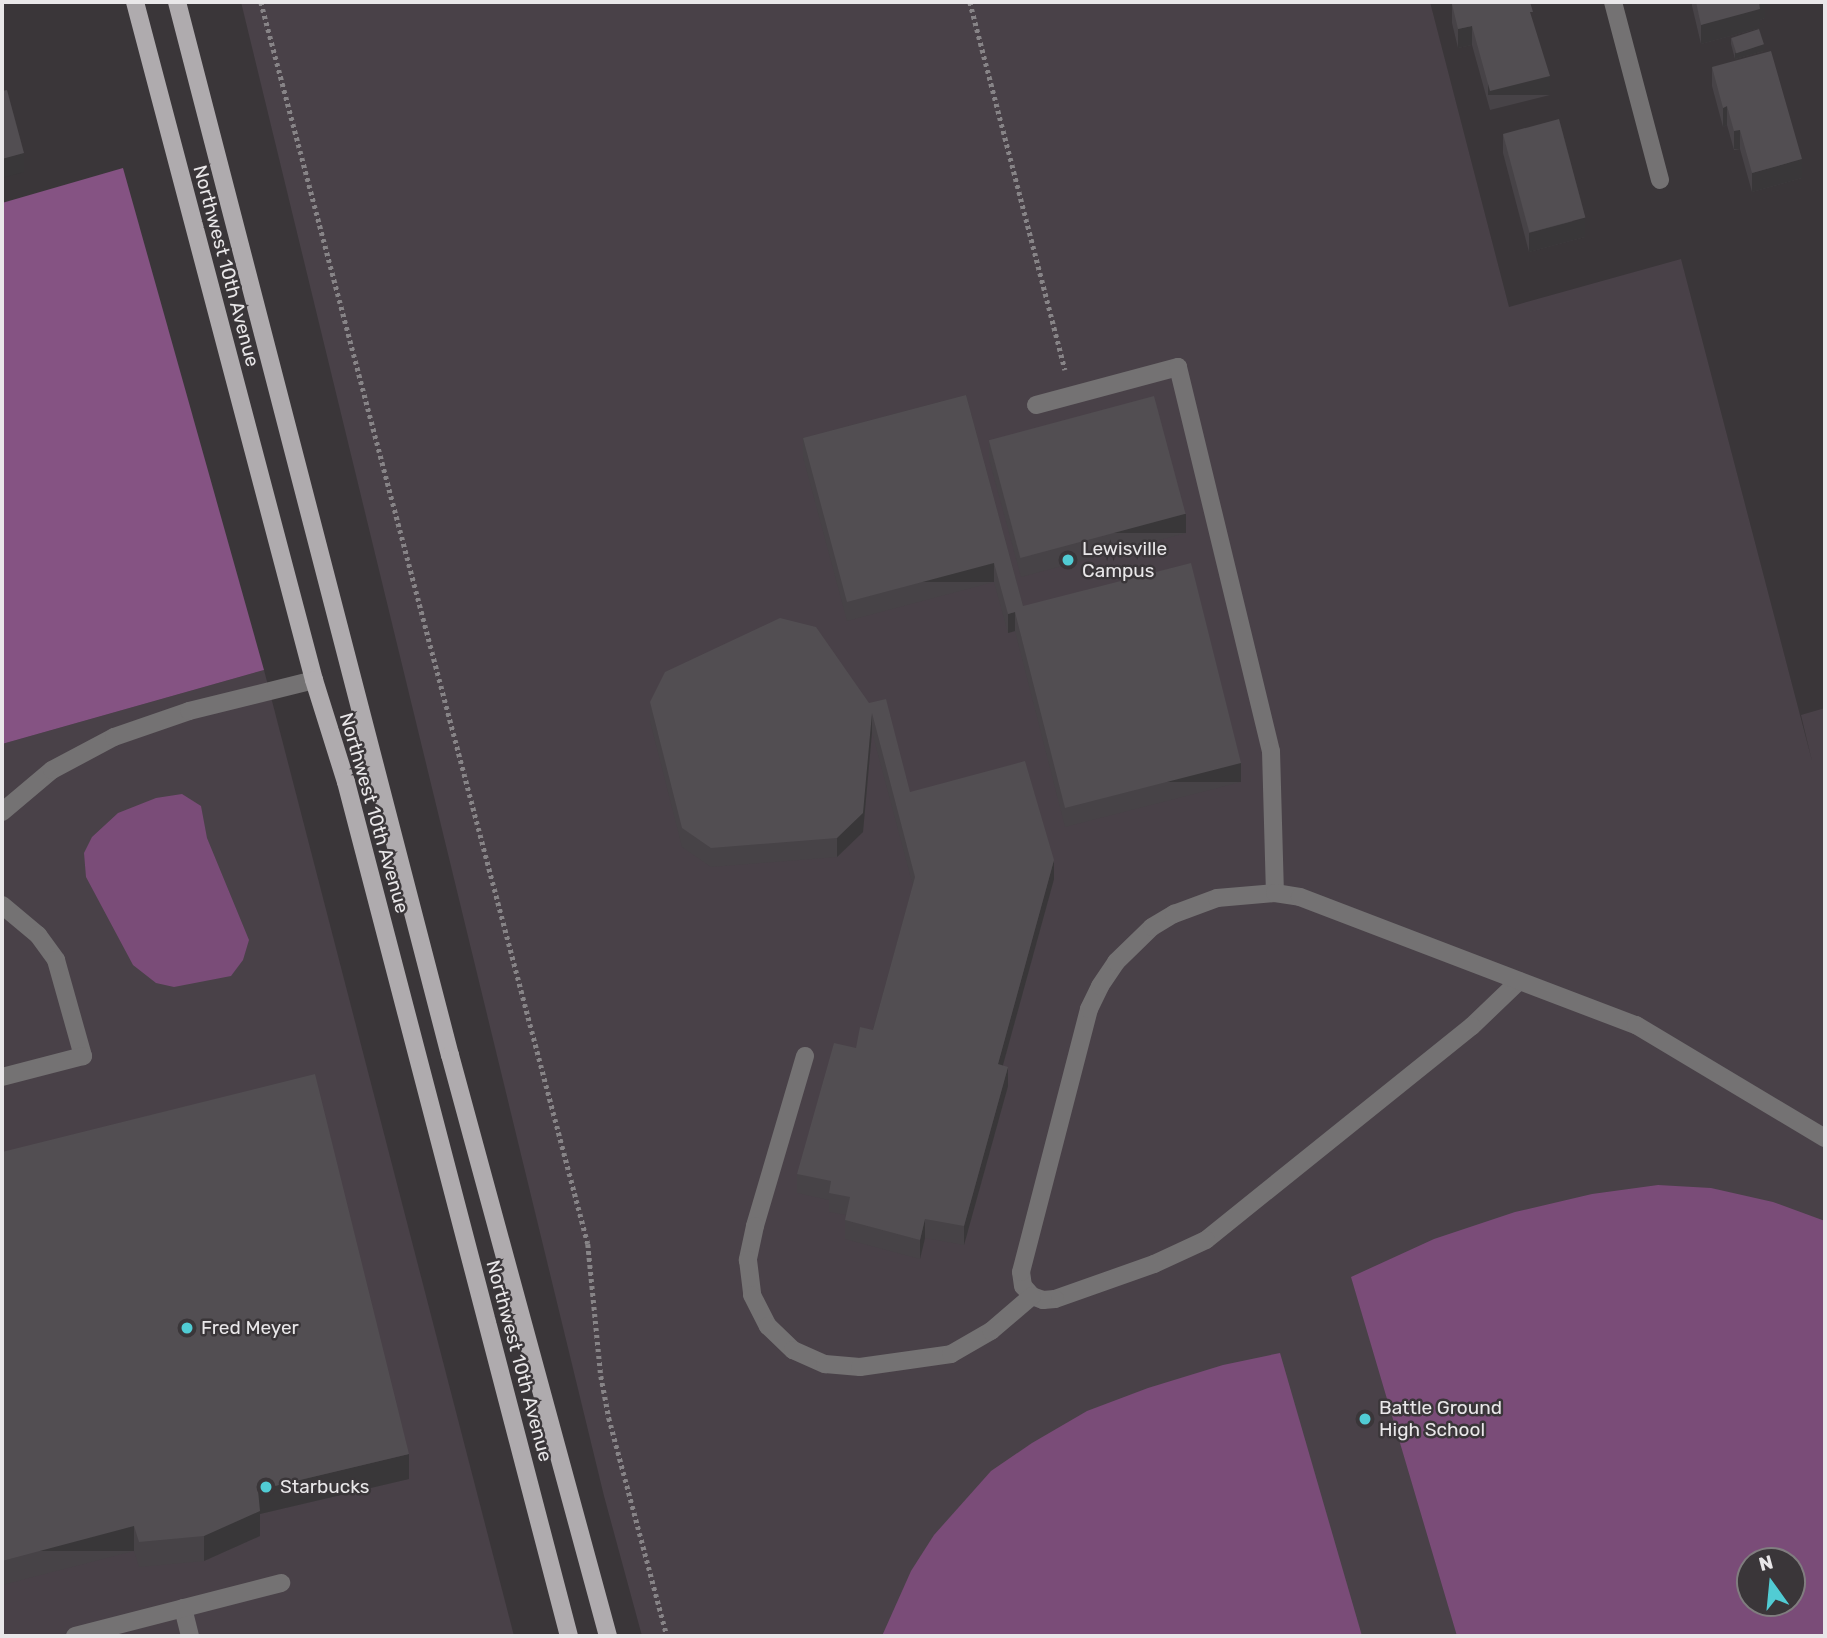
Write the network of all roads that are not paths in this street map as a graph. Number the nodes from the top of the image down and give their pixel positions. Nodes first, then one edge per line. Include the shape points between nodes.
1 (135, 2) edge
2 (177, 2) edge
3 (1614, 2) edge
4 (1660, 180) dead end
5 (1036, 405) dead end
6 (314, 681) junction
7 (2, 812) edge
8 (1275, 893) junction
9 (2, 905) edge
10 (1519, 981) junction
11 (805, 1056) dead end
12 (2, 1077) edge
13 (1825, 1138) edge
14 (1032, 1296) junction
15 (281, 1583) dead end
16 (183, 1608) junction
17 (75, 1636) edge
18 (190, 1636) edge
19 (569, 1636) edge
20 (608, 1636) edge

1 - 6 main road, Northwest 10th Avenue
2 - 20 main road, Northwest 10th Avenue via 450,1055
3 - 4 street
5 - 8 street via 1178,367 1271,751
6 - 7 street via 188,711 114,737 52,770
6 - 19 main road, Northwest 10th Avenue via 346,782
8 - 10 street via 1300,897
8 - 14 street via 1217,898 1174,914 1133,943 1100,986 1089,1009 1021,1272 1023,1286
9 - 12 street via 38,935 56,960 83,1056
10 - 13 street via 1636,1025
10 - 14 street via 1472,1026 1206,1240 1055,1299
11 - 14 street via 748,1260 752,1295 768,1326 793,1350 825,1364 860,1367 951,1354 990,1331
15 - 16 street
16 - 17 street
16 - 18 street

